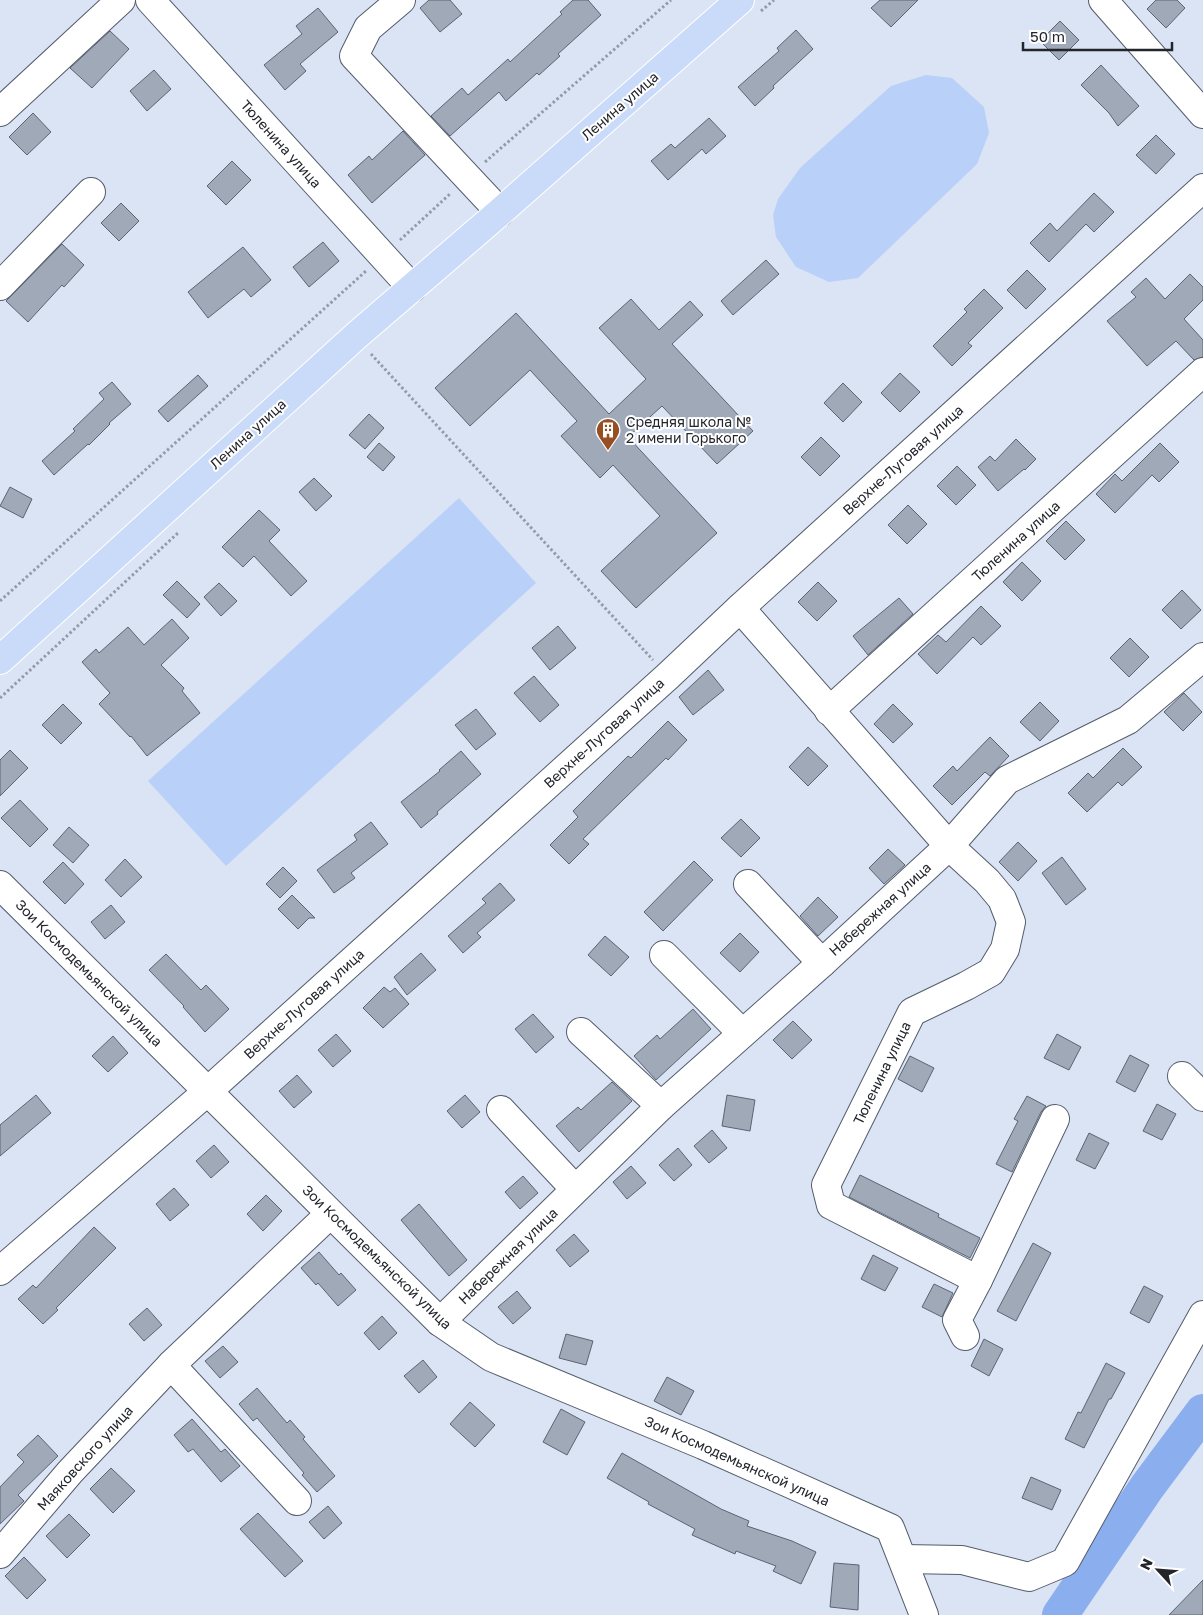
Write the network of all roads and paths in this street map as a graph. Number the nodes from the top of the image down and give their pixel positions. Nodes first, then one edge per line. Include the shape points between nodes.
1 (122, 0) edge
2 (150, 0) edge
3 (401, 0) edge
4 (671, 0) edge
5 (774, 0) edge
6 (1103, 0) edge
7 (750, 6) edge
8 (0, 112) edge
9 (1203, 114) edge
10 (468, 178) junction
11 (1203, 188) edge
12 (90, 192) dead end
13 (500, 212) junction
14 (383, 255) junction
15 (0, 286) edge
16 (412, 288) junction
17 (357, 335) junction
18 (1203, 372) edge
19 (182, 529) dead end
20 (0, 601) edge
21 (740, 608) junction
22 (1203, 658) edge
23 (0, 660) edge
24 (668, 676) junction
25 (0, 698) edge
26 (829, 711) junction
27 (949, 846) junction
28 (748, 884) dead end
29 (0, 885) edge
30 (664, 955) dead end
31 (822, 963) junction
32 (581, 1032) dead end
33 (742, 1033) junction
34 (1182, 1076) dead end
35 (208, 1091) junction
36 (1203, 1097) edge
37 (661, 1106) junction
38 (501, 1110) dead end
39 (1055, 1119) dead end
40 (575, 1190) junction
41 (330, 1214) junction
42 (0, 1271) edge
43 (978, 1280) junction
44 (1203, 1315) edge
45 (440, 1322) junction
46 (965, 1336) dead end
47 (171, 1364) junction
48 (297, 1501) dead end
49 (0, 1554) edge
50 (903, 1560) junction
51 (924, 1615) edge

1 - 8 street
2 - 14 street, Тюленина улица
3 - 10 street via 368,28 354,56
4 - 10 path
5 - 7 path
6 - 9 street
7 - 13 main road, Ленина улица
10 - 13 street
10 - 14 path
11 - 21 street, Верхне-Луговая улица
12 - 15 street
13 - 16 main road, Ленина улица
14 - 16 street, Тюленина улица
14 - 20 path
16 - 17 main road, Ленина улица
17 - 23 main road, Ленина улица
17 - 24 path
18 - 26 street, Тюленина улица
19 - 25 path
21 - 24 street, Верхне-Луговая улица
21 - 26 street, Тюленина улица
22 - 27 street, Набережная улица via 1128,720 1007,780
24 - 35 street, Верхне-Луговая улица
26 - 27 street, Тюленина улица
27 - 31 street, Набережная улица
27 - 43 street, Тюленина улица via 988,881 1002,899 1011,922 1005,949 991,972 912,1012 826,1185 831,1205
28 - 31 street
29 - 35 street, Зои Космодемьянской улица
30 - 33 street
31 - 33 street, Набережная улица
32 - 37 street
33 - 37 street, Набережная улица
34 - 36 street
35 - 41 street, Зои Космодемьянской улица
35 - 42 street, Верхне-Луговая улица
37 - 40 street, Набережная улица
38 - 40 street
39 - 43 street
40 - 45 street, Набережная улица
41 - 45 street, Зои Космодемьянской улица
41 - 47 street, Маяковского улица
43 - 46 street via 957,1320
44 - 50 street via 1065,1562 1029,1578 962,1560
45 - 50 street, Зои Космодемьянской улица via 491,1357 703,1445 890,1528
47 - 48 street
47 - 49 street, Маяковского улица via 70,1472
50 - 51 street, Зои Космодемьянской улица

